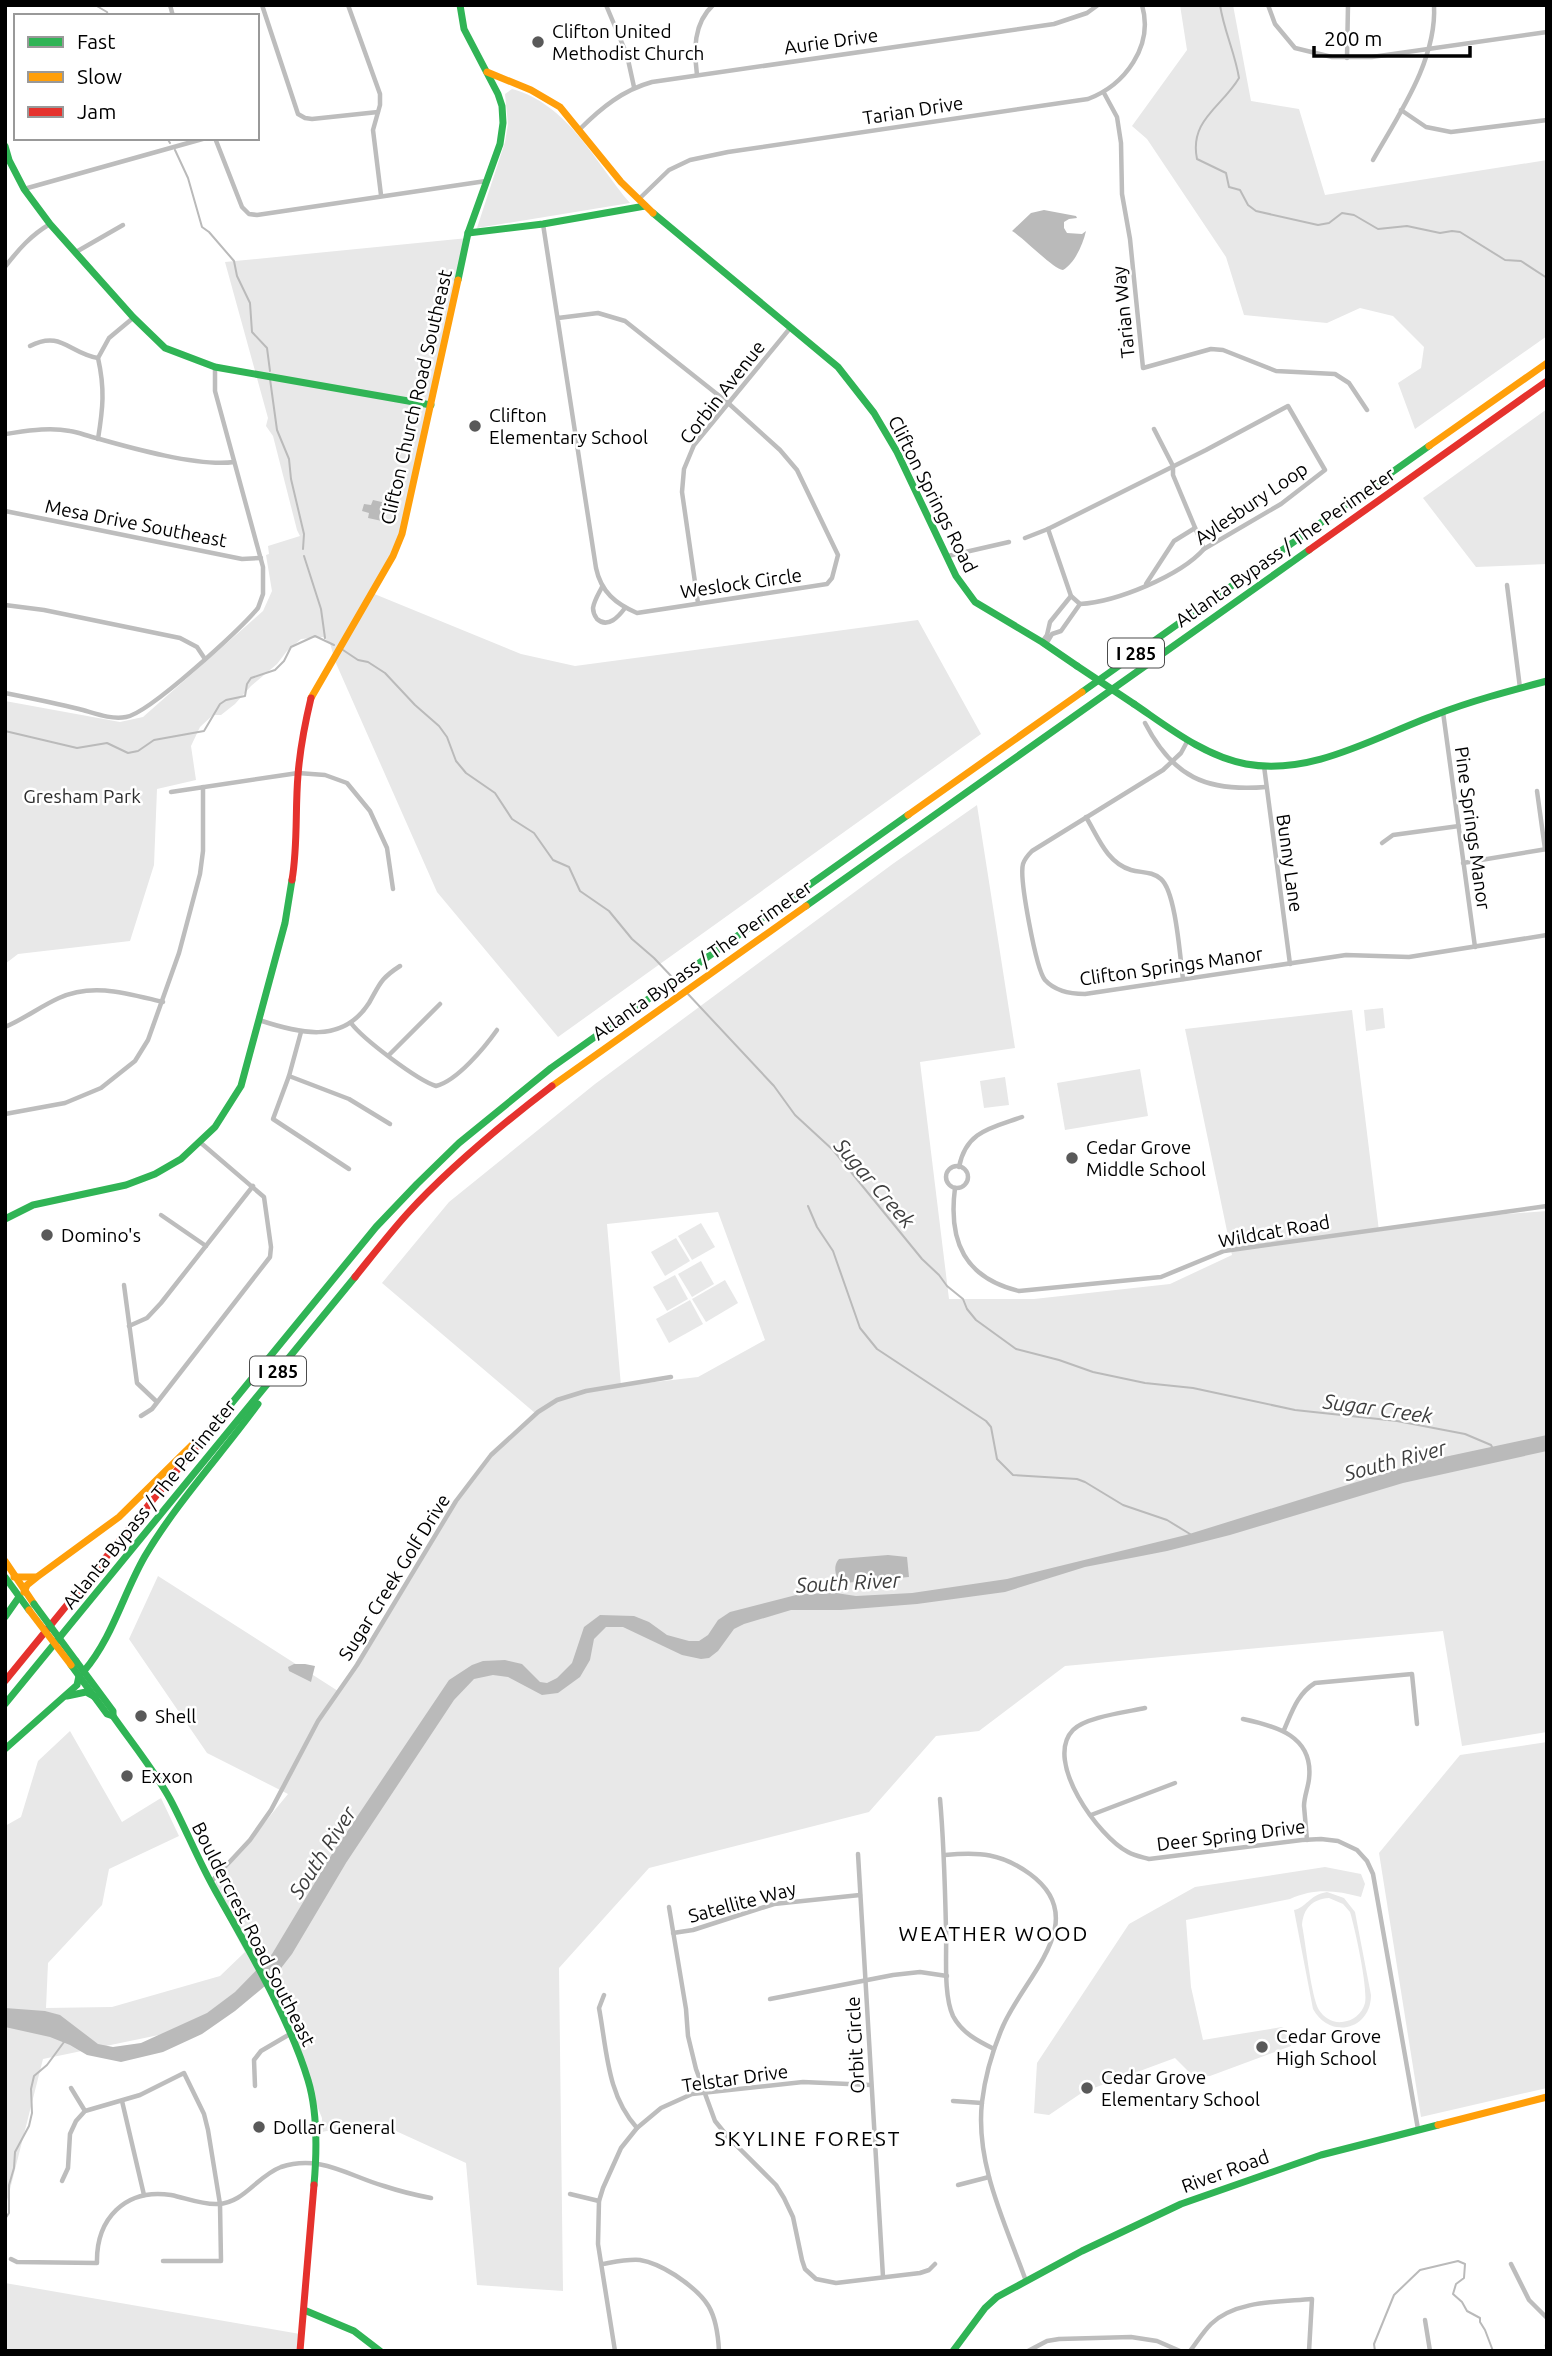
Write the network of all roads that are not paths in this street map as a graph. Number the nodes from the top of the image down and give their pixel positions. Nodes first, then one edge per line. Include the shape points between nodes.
1 (262, 5) edge
2 (348, 5) edge
3 (460, 5) edge
4 (606, 5) edge
5 (1098, 5) edge
6 (1142, 5) edge
7 (1268, 5) edge
8 (1348, 5) edge
9 (1434, 5) edge
10 (710, 6) edge
11 (1547, 32) edge
12 (1428, 49) junction
13 (1347, 58) junction
14 (487, 72) junction
15 (697, 75) junction
16 (634, 87) junction
17 (1104, 93) junction
18 (1401, 110) junction
19 (378, 112) junction
20 (1547, 120) edge
21 (580, 129) junction
22 (198, 140) edge
23 (216, 140) edge
24 (6, 150) edge
25 (1373, 160) dead end
26 (486, 181) junction
27 (24, 189) junction
28 (381, 195) junction
29 (642, 203) junction
30 (50, 224) junction
31 (123, 225) dead end
32 (543, 225) junction
33 (468, 233) junction
34 (75, 253) junction
35 (5, 267) edge
36 (133, 317) junction
37 (558, 318) junction
38 (792, 327) junction
39 (30, 346) dead end
40 (98, 358) junction
41 (1547, 363) edge
42 (215, 367) junction
43 (1547, 381) edge
44 (727, 402) junction
45 (431, 405) junction
46 (1367, 410) dead end
47 (1154, 429) dead end
48 (5, 434) edge
49 (98, 439) junction
50 (234, 462) junction
51 (1173, 466) junction
52 (5, 511) edge
53 (1195, 528) junction
54 (1048, 529) junction
55 (1025, 538) dead end
56 (1009, 542) dead end
57 (1204, 550) junction
58 (948, 556) junction
59 (261, 558) junction
60 (1507, 586) dead end
61 (603, 587) junction
62 (1144, 587) junction
63 (1071, 596) junction
64 (698, 603) junction
65 (1080, 604) junction
66 (5, 605) edge
67 (625, 608) junction
68 (1058, 612) junction
69 (1069, 619) junction
70 (1044, 643) junction
71 (205, 659) junction
72 (1547, 681) edge
73 (1520, 688) junction
74 (5, 693) edge
75 (1443, 712) junction
76 (1145, 723) dead end
77 (1188, 740) junction
78 (1171, 763) junction
79 (1264, 766) junction
80 (298, 773) junction
81 (203, 787) junction
82 (1266, 787) junction
83 (1537, 791) dead end
84 (171, 792) dead end
85 (1086, 817) junction
86 (1459, 826) junction
87 (1382, 843) dead end
88 (1546, 849) edge
89 (1464, 863) junction
90 (393, 889) dead end
91 (1547, 935) edge
92 (1475, 947) junction
93 (1290, 964) junction
94 (400, 966) dead end
95 (1183, 979) junction
96 (163, 1002) junction
97 (440, 1004) dead end
98 (259, 1020) junction
99 (351, 1023) junction
100 (5, 1027) edge
101 (497, 1030) dead end
102 (301, 1032) junction
103 (389, 1055) junction
104 (289, 1076) junction
105 (5, 1114) edge
106 (1022, 1117) dead end
107 (390, 1124) dead end
108 (201, 1142) junction
109 (959, 1167) junction
110 (349, 1169) dead end
111 (253, 1186) junction
112 (955, 1188) junction
113 (1547, 1206) edge
114 (160, 1215) dead end
115 (5, 1219) edge
116 (206, 1246) junction
117 (124, 1284) dead end
118 (129, 1326) junction
119 (296, 1349) junction
120 (671, 1377) dead end
121 (157, 1402) junction
122 (225, 1411) junction
123 (141, 1416) dead end
124 (5, 1561) edge
125 (37, 1577) junction
126 (8, 1579) edge
127 (22, 1595) junction
128 (5, 1617) edge
129 (81, 1674) junction
130 (5, 1681) edge
131 (66, 1696) junction
132 (95, 1697) junction
133 (5, 1704) edge
134 (1145, 1707) dead end
135 (113, 1717) junction
136 (1243, 1719) dead end
137 (1417, 1724) dead end
138 (1284, 1731) junction
139 (5, 1749) edge
140 (1175, 1783) dead end
141 (940, 1799) dead end
142 (1090, 1816) junction
143 (1307, 1840) junction
144 (858, 1854) dead end
145 (945, 1855) junction
146 (211, 1883) junction
147 (860, 1895) junction
148 (669, 1908) dead end
149 (673, 1933) junction
150 (947, 1976) junction
151 (866, 1981) junction
152 (604, 1995) dead end
153 (770, 1998) dead end
154 (290, 2034) junction
155 (995, 2049) junction
156 (871, 2085) junction
157 (255, 2086) dead end
158 (71, 2088) dead end
159 (705, 2092) junction
160 (1547, 2097) edge
161 (122, 2101) junction
162 (953, 2101) dead end
163 (982, 2103) junction
164 (85, 2110) junction
165 (637, 2128) junction
166 (1418, 2129) junction
167 (316, 2164) junction
168 (989, 2178) junction
169 (62, 2181) dead end
170 (958, 2185) dead end
171 (570, 2194) dead end
172 (144, 2195) junction
173 (430, 2198) dead end
174 (599, 2201) junction
175 (220, 2204) junction
176 (12, 2259) dead end
177 (163, 2261) dead end
178 (602, 2264) junction
179 (935, 2264) dead end
180 (1511, 2264) dead end
181 (883, 2277) junction
182 (1026, 2281) junction
183 (304, 2310) junction
184 (1547, 2318) edge
185 (1425, 2320) dead end
186 (300, 2351) edge
187 (380, 2351) edge
188 (615, 2351) edge
189 (719, 2351) edge
190 (953, 2351) edge
191 (1028, 2351) edge
192 (1181, 2351) edge
193 (1190, 2351) edge
194 (1309, 2351) edge
195 (1430, 2351) edge

1 - 19 street via 298,114 312,119
2 - 19 street via 380,94
3 - 14 main road, Clifton Church Road Southeast via 464,29
4 - 16 street via 627,55
5 - 15 street, Aurie Drive via 1054,24
6 - 17 street via 1144,44
7 - 13 street via 1275,24 1295,48
8 - 13 street
9 - 12 street
10 - 15 street via 696,33
11 - 12 street
12 - 13 street
12 - 18 street
14 - 21 main road, Clifton Springs Road via 548,99
14 - 26 main road, Clifton Church Road Southeast via 502,106 503,123
15 - 16 street, Aurie Drive
16 - 21 street, Aurie Drive
17 - 29 street, Tarian Drive via 690,160 669,170
17 - 46 street, Tarian Way via 1117,117 1121,143 1122,194 1143,368 1211,349 1223,350 1276,372 1335,374 1349,383
18 - 20 street via 1426,127 1451,132
18 - 25 street
19 - 28 street via 373,131
21 - 29 main road, Clifton Springs Road
22 - 27 street
23 - 28 street via 242,207 249,214
24 - 27 main road
26 - 28 street
26 - 33 main road, Clifton Church Road Southeast
27 - 30 main road
29 - 32 main road
29 - 38 main road, Clifton Springs Road
30 - 34 main road
30 - 35 street via 21,246
31 - 34 street
32 - 33 main road
32 - 37 street
33 - 45 main road, Clifton Church Road Southeast
34 - 36 main road
36 - 40 street via 108,338
36 - 42 main road via 165,348
37 - 44 street, Weslock Circle via 598,313 625,321
37 - 61 street via 596,569
38 - 44 street, Corbin Avenue
38 - 58 main road, Clifton Springs Road via 838,367 874,413
39 - 40 street via 54,340
40 - 49 street via 104,400
41 - 122 main road, Atlanta Bypass / The Perimeter / I 285 via 496,1110 414,1184
42 - 45 main road
42 - 50 street via 215,391
43 - 119 main road, Atlanta Bypass / The Perimeter / I 285 via 498,1127 399,1223
44 - 64 street, Corbin Avenue via 694,444 684,469 682,492
44 - 64 street, Weslock Circle via 797,470 838,555 837,565 827,584
45 - 80 main road, Clifton Church Road Southeast via 402,534 312,696
47 - 51 street
48 - 49 street via 71,430
49 - 50 street via 191,460
50 - 59 street
51 - 53 street
51 - 54 street, Aylesbury Loop
51 - 57 street, Aylesbury Loop via 1288,406 1325,470 1281,504
52 - 59 street, Mesa Drive Southeast via 242,559
53 - 57 street
53 - 62 street via 1174,541
54 - 55 street, Aylesbury Loop
54 - 63 street
56 - 58 street
57 - 62 street, Aylesbury Loop
58 - 70 main road, Clifton Springs Road via 975,602
59 - 71 street via 264,584 258,608
60 - 73 street
61 - 67 street
61 - 67 street, Weslock Circle via 593,607 599,620 612,621
62 - 65 street, Aylesbury Loop via 1107,601
63 - 65 street
63 - 68 street
64 - 67 street, Weslock Circle via 637,612
65 - 69 street
66 - 71 street via 180,638 197,647
68 - 69 street
68 - 70 street
69 - 70 street
70 - 77 main road, Clifton Springs Road, bridge
71 - 74 street via 150,705 128,717 94,714
72 - 73 main road, Clifton Springs Road
73 - 75 main road, Clifton Springs Road
75 - 79 main road, Clifton Springs Road via 1314,761
75 - 86 street, Pine Springs Manor
76 - 78 street
77 - 78 street, Clifton Springs Manor
77 - 79 main road, Clifton Springs Road via 1227,758
78 - 82 street via 1220,786
78 - 85 street, Clifton Springs Manor
79 - 82 street, Bunny Lane
80 - 81 street
80 - 90 street via 326,775 347,783 370,811 390,854
80 - 98 main road, Clifton Church Road Southeast via 291,892
81 - 84 street
81 - 96 street via 200,874
82 - 93 street, Bunny Lane
83 - 88 street
85 - 95 street via 1113,860 1127,869 1153,874 1167,886
85 - 95 street, Clifton Springs Manor via 1032,850 1023,864 1045,980 1074,994
86 - 87 street via 1393,835
86 - 89 street, Pine Springs Manor
88 - 89 street
89 - 92 street, Pine Springs Manor
91 - 92 street, Clifton Springs Manor
92 - 93 street, Clifton Springs Manor via 1409,957 1346,955
93 - 95 street, Clifton Springs Manor
94 - 99 street via 380,982
96 - 100 street via 115,991 77,992
96 - 105 street via 135,1061 114,1079 87,1095
97 - 103 street
98 - 102 street
98 - 108 main road, Clifton Church Road Southeast via 241,1086
99 - 102 street via 330,1031
99 - 103 street
101 - 103 street via 479,1053 441,1085 432,1085
102 - 104 street
104 - 107 street via 341,1095
104 - 110 street via 273,1119
106 - 109 street via 969,1141
108 - 111 street
108 - 115 main road, Clifton Church Road Southeast via 141,1181 33,1205
109 - 112 street via 968,1178 965,1185
109 - 112 street via 946,1175 948,1185
111 - 116 street
111 - 121 street via 264,1197 271,1247 268,1262
112 - 113 street, Wildcat Road via 953,1217 958,1244 969,1265 982,1277 1019,1291 1161,1277 1224,1251
114 - 116 street
116 - 118 street via 147,1318
117 - 118 street
118 - 121 street via 137,1383
119 - 129 main road via 153,1543 95,1658
119 - 133 main road, Atlanta Bypass / The Perimeter / I 285
120 - 146 street, Sugar Creek Golf Drive via 557,1400 491,1455 456,1501 318,1721 271,1810
121 - 123 street
122 - 125 main road via 119,1517
122 - 130 main road, Atlanta Bypass / The Perimeter / I 285
124 - 126 main road, Bouldercrest Road Southeast
125 - 126 main road
125 - 127 main road
126 - 127 main road, Bouldercrest Road Southeast
127 - 128 main road
127 - 129 main road, Bouldercrest Road Southeast, bridge
129 - 131 main road
129 - 132 main road, Bouldercrest Road Southeast
129 - 135 main road, Bouldercrest Road Southeast via 113,1711
131 - 132 main road via 80,1692
131 - 139 main road
132 - 135 main road, Bouldercrest Road Southeast
134 - 142 street, Deer Spring Drive via 1081,1724 1069,1735 1064,1755 1069,1780
135 - 146 main road, Bouldercrest Road Southeast via 169,1797
136 - 138 street
137 - 138 street via 1412,1675 1315,1684 1296,1703
138 - 143 street via 1302,1747 1309,1766 1304,1805
140 - 142 street
141 - 145 street
142 - 143 street, Deer Spring Drive via 1119,1846 1149,1859
143 - 166 street, Deer Spring Drive via 1348,1845 1367,1861 1373,1874
144 - 147 street, Orbit Circle
145 - 150 street
145 - 155 street via 977,1853 1014,1863 1047,1890 1056,1914 1056,1931
146 - 154 main road, Bouldercrest Road Southeast
147 - 149 street, Satellite Way via 774,1904
147 - 151 street, Orbit Circle
148 - 149 street
149 - 159 street via 688,2036
150 - 151 street via 920,1972
150 - 155 street via 954,2019 975,2039
151 - 153 street
151 - 156 street, Orbit Circle
152 - 165 street via 599,2008 615,2094
154 - 157 street via 254,2060
154 - 167 main road, Bouldercrest Road Southeast via 308,2081
155 - 163 street
156 - 159 street, Telstar Drive via 803,2082
156 - 181 street, Orbit Circle
158 - 164 street
159 - 165 street, Telstar Drive via 669,2104
159 - 181 street via 715,2121 784,2198 809,2274 835,2283
160 - 166 main road, River Road
161 - 164 street
161 - 172 street
161 - 175 street via 184,2073 204,2115
162 - 163 street
163 - 168 street
164 - 169 street via 70,2134 68,2168
165 - 174 street, Telstar Drive via 621,2148
166 - 182 main road, River Road via 1321,2155 1181,2204
167 - 173 street
167 - 175 street via 278,2168 244,2194
167 - 183 main road, Bouldercrest Road Southeast
168 - 170 street
168 - 182 street
171 - 174 street
172 - 175 street
172 - 176 street via 124,2204 108,2219 99,2239 97,2263
174 - 178 street, Telstar Drive
175 - 177 street via 221,2261
178 - 188 street, Telstar Drive
178 - 189 street via 652,2263 689,2285 709,2304
179 - 181 street via 920,2273
180 - 184 street via 1529,2300
182 - 190 main road, River Road via 985,2308
183 - 186 main road, Bouldercrest Road Southeast
183 - 187 main road via 354,2331
185 - 195 street
191 - 192 street via 1059,2339 1131,2337
193 - 194 street via 1211,2324 1230,2312 1312,2299

